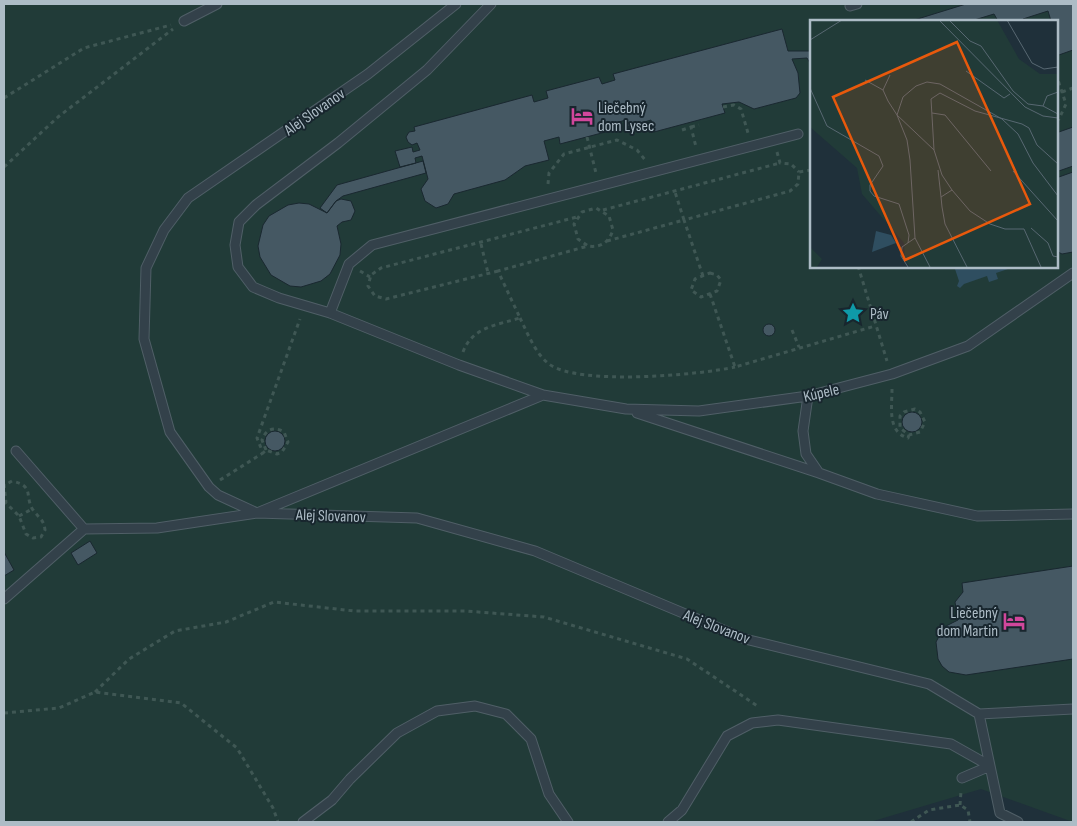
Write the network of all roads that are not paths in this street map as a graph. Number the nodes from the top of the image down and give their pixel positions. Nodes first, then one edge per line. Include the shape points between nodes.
1 (216, 4) edge
2 (456, 4) edge
3 (491, 4) edge
4 (184, 21) road end
5 (798, 134) dead end
6 (1073, 273) edge
7 (330, 313) junction
8 (543, 394) junction
9 (808, 396) junction
10 (626, 409) junction
11 (16, 451) dead end
12 (819, 473) junction
13 (256, 513) junction
14 (1073, 514) edge
15 (84, 529) junction
16 (4, 599) edge
17 (1073, 709) edge
18 (979, 714) junction
19 (990, 766) junction
20 (962, 778) dead end
21 (303, 822) edge
22 (568, 822) edge
23 (668, 822) edge
24 (1018, 822) edge

1 - 4 lane
2 - 13 lane, Alej Slovanov via 368,74 188,198 164,230 146,268 144,339 170,432 209,487 218,495
3 - 7 lane, Kúpele via 426,70 239,222 235,245 238,268 253,287
5 - 7 lane via 372,245 349,264
6 - 9 lane, Kúpele via 968,346 892,374
7 - 8 lane, Kúpele via 459,365
8 - 10 lane, Kúpele
8 - 13 lane
9 - 10 lane, Kúpele via 699,411
9 - 12 lane via 803,431 806,454
10 - 12 lane
11 - 15 lane
12 - 14 lane via 877,494 977,516
13 - 15 lane via 157,528
13 - 18 lane, Alej Slovanov via 417,518 535,550 745,639 929,684
15 - 16 lane
17 - 18 lane
18 - 19 lane
19 - 20 lane
19 - 23 lane via 951,744 778,720 752,723 727,736 682,810
19 - 24 lane via 1000,813
21 - 22 lane via 332,800 397,733 437,711 475,706 506,714 531,739 549,794

